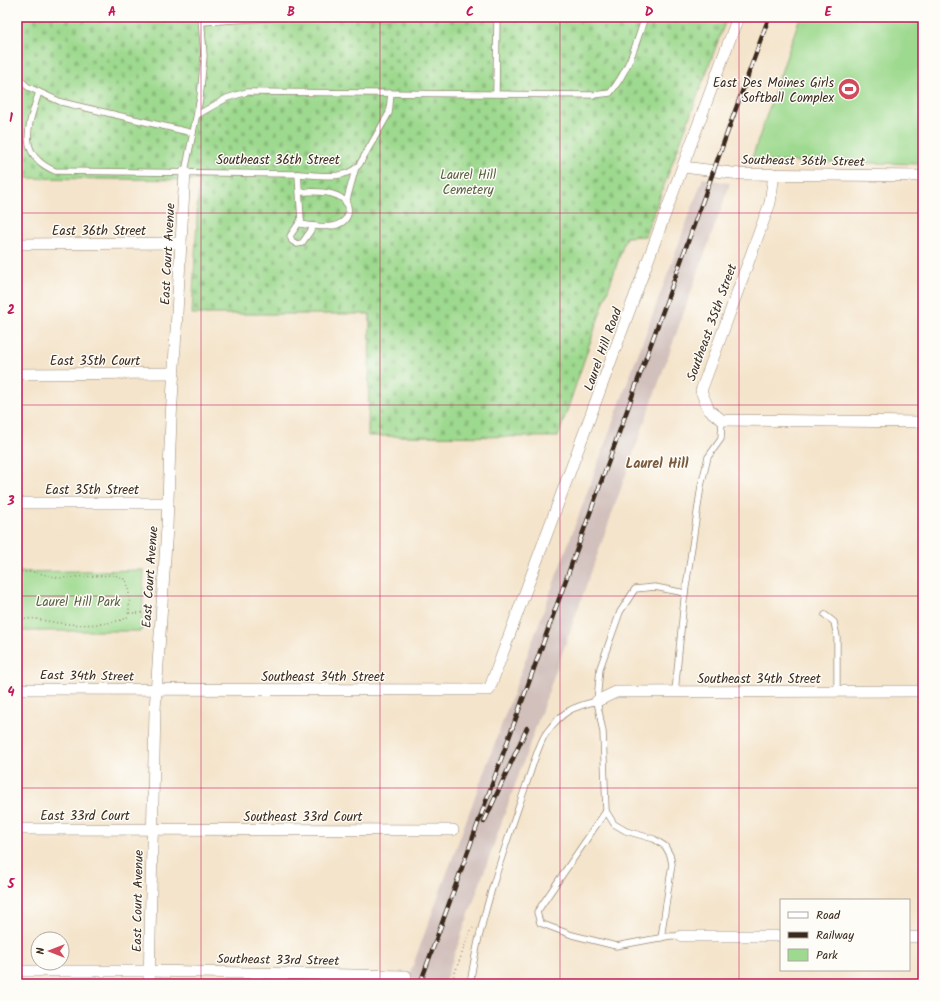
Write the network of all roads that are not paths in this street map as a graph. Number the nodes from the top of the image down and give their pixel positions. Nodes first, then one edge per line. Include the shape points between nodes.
1 (286, 17) edge
2 (497, 17) edge
3 (645, 17) edge
4 (738, 17) edge
5 (202, 19) edge
6 (17, 77) edge
7 (39, 92) junction
8 (391, 93) junction
9 (496, 93) junction
10 (197, 115) junction
11 (193, 133) junction
12 (684, 167) junction
13 (355, 170) junction
14 (186, 172) junction
15 (298, 174) junction
16 (774, 174) junction
17 (923, 176) edge
18 (299, 192) junction
19 (346, 203) junction
20 (300, 220) junction
21 (314, 226) junction
22 (181, 243) junction
23 (17, 244) edge
24 (174, 373) junction
25 (17, 374) edge
26 (722, 420) junction
27 (923, 422) edge
28 (17, 503) edge
29 (168, 503) junction
30 (685, 593) junction
31 (825, 615) dead end
32 (17, 689) edge
33 (156, 690) junction
34 (489, 690) joint
35 (837, 691) junction
36 (923, 691) edge
37 (675, 692) junction
38 (597, 701) junction
39 (606, 810) junction
40 (17, 829) edge
41 (152, 830) junction
42 (453, 830) dead end
43 (681, 936) joint
44 (780, 936) edge
45 (910, 937) edge
46 (923, 937) edge
47 (661, 938) junction
48 (17, 971) edge
49 (149, 971) junction
50 (406, 976) dead end
51 (149, 984) edge
52 (470, 984) edge

1 - 5 lane
2 - 9 lane
3 - 9 lane via 629,63 621,80 610,93
4 - 12 street, Laurel Hill Road
5 - 10 lane via 204,56
6 - 7 lane via 28,87
7 - 11 lane via 61,102
7 - 14 lane, Southeast 36th Street via 27,130 31,152 44,166 55,171
8 - 9 lane
8 - 10 lane via 247,92 227,98
8 - 13 lane, Southeast 36th Street via 389,114
10 - 11 lane
11 - 14 lane
12 - 16 street, Southeast 36th Street via 716,172
12 - 34 street, Laurel Hill Road
13 - 15 lane, Southeast 36th Street via 337,175
13 - 19 lane
14 - 15 lane, Southeast 36th Street
14 - 22 street, East Court Avenue
15 - 18 lane
16 - 17 street, Southeast 36th Street
16 - 26 street, Southeast 35th Street via 770,203 701,391 709,410
18 - 19 lane via 330,193 344,199
18 - 20 lane
19 - 21 lane via 349,211 342,223
20 - 21 lane via 301,224
20 - 21 lane via 290,236 297,244 302,243
22 - 23 street, East 36th Street
22 - 24 street, East Court Avenue
24 - 25 street, East 35th Court
24 - 29 street, East Court Avenue
26 - 27 street
26 - 30 lane via 721,439 708,457 701,486
28 - 29 street, East 35th Street
29 - 33 street, East Court Avenue
30 - 37 lane
30 - 38 lane via 655,587 635,589 620,612 600,668
31 - 35 lane via 834,622 837,637
32 - 33 street, East 34th Street
33 - 34 street, Southeast 34th Street
33 - 41 street, East Court Avenue
35 - 36 street, Southeast 34th Street
35 - 37 street, Southeast 34th Street
37 - 38 street, Southeast 34th Street via 616,692
38 - 39 lane via 603,732
38 - 52 lane via 564,712 546,733 499,863 475,953
39 - 47 lane via 614,824 626,831 654,839 665,846 670,855 672,864
39 - 47 lane via 537,912 540,923 572,935 616,946
40 - 41 street, East 33rd Court
41 - 42 street, Southeast 33rd Court
41 - 49 street, East Court Avenue
43 - 44 street
43 - 47 lane
45 - 46 street
48 - 49 street, Southeast 33rd Street
49 - 50 street, Southeast 33rd Street
49 - 51 street, East Court Avenue

